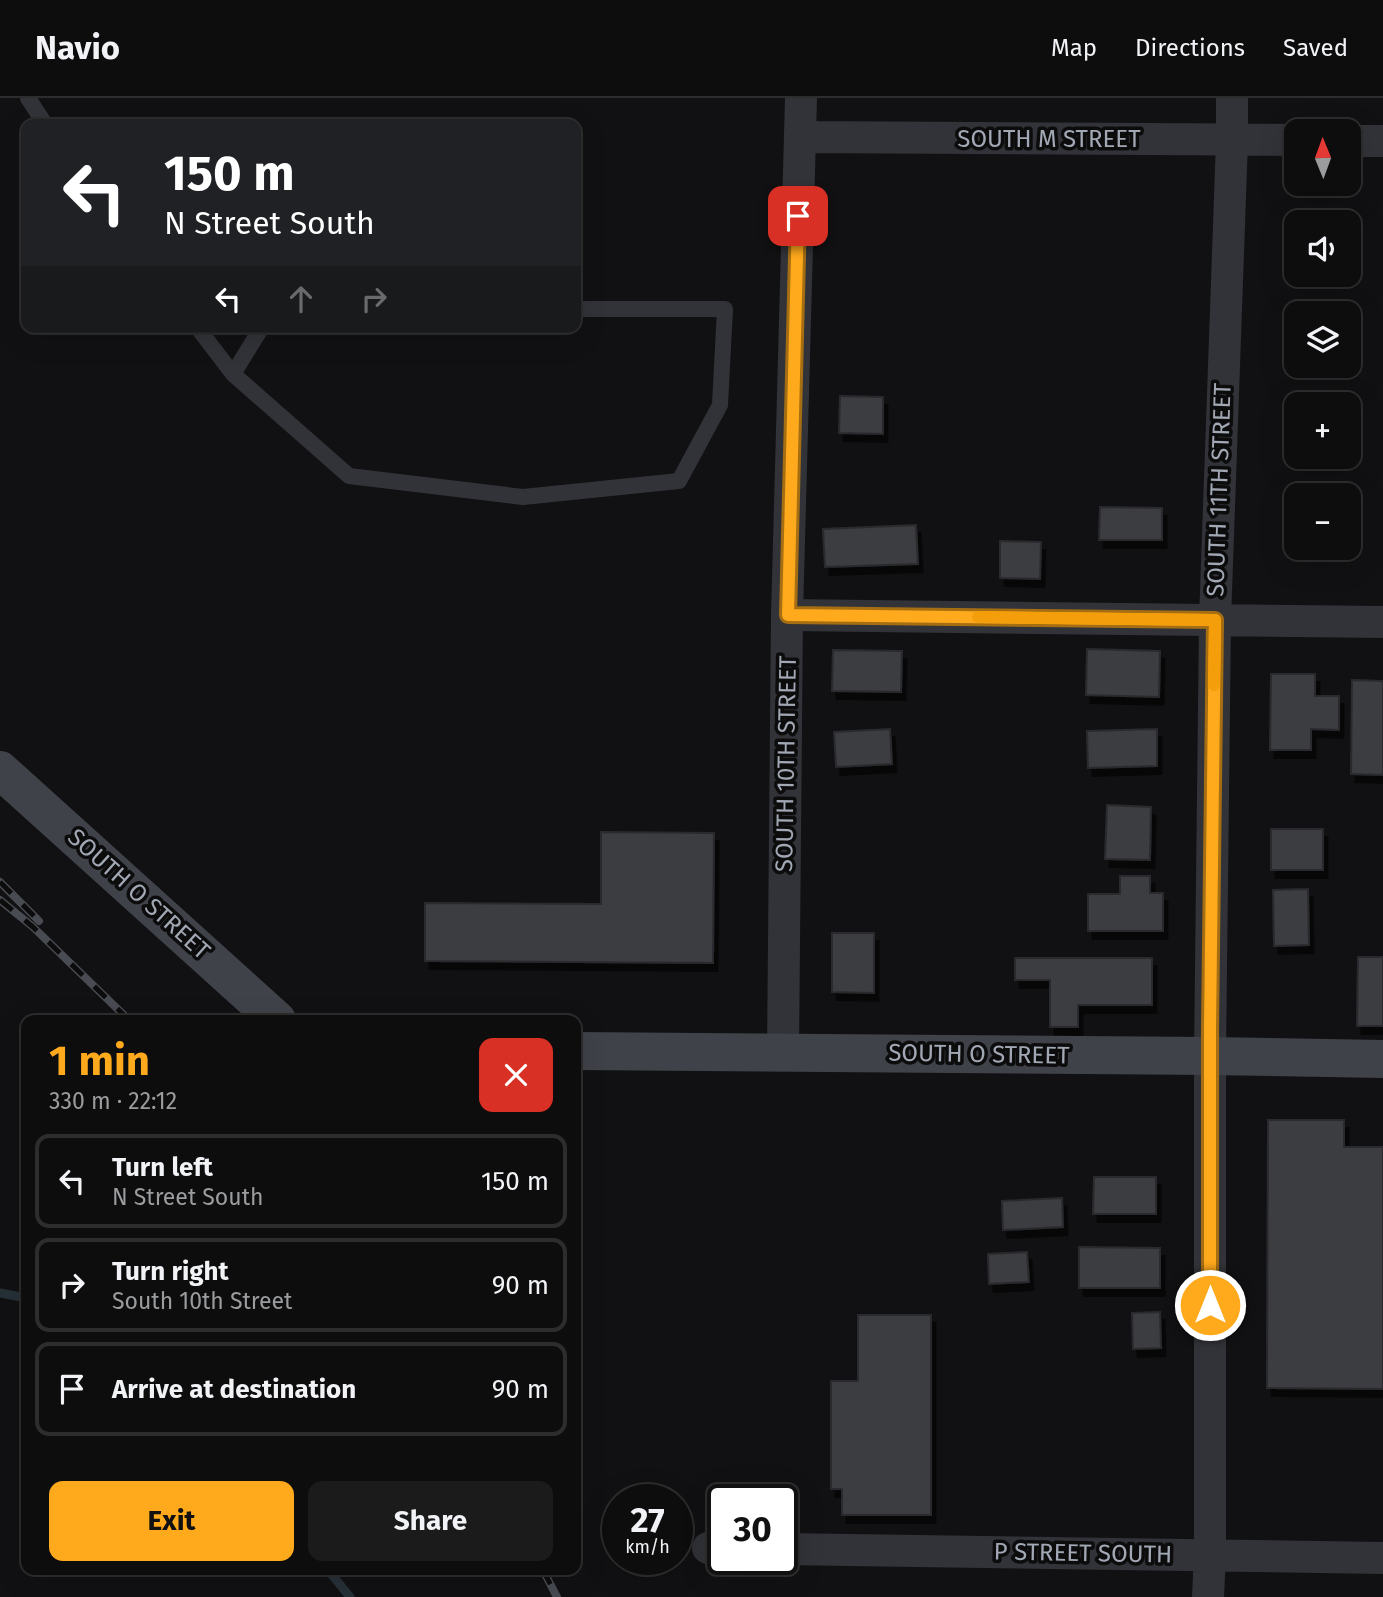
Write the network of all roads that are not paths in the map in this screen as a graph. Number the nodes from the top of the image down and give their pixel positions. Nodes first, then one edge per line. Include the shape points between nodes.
1 (28, 98) edge
2 (801, 98) edge
3 (1232, 98) edge
4 (42, 119) edge
5 (800, 137) junction
6 (1232, 140) junction
7 (1284, 140) edge
8 (1362, 141) edge
9 (1383, 141) edge
10 (581, 309) edge
11 (202, 333) edge
12 (258, 333) edge
13 (233, 374) junction
14 (788, 615) junction
15 (1215, 620) junction
16 (1383, 622) edge
17 (0, 770) edge
18 (271, 1015) edge
19 (581, 1051) edge
20 (783, 1052) junction
21 (1210, 1056) junction
22 (1383, 1059) edge
23 (798, 1549) edge
24 (1210, 1554) junction
25 (1383, 1558) edge
26 (1208, 1597) edge

1 - 4 lane
2 - 5 street, SOUTH 10TH STREET
3 - 6 street, SOUTH 11TH STREET
5 - 6 street, SOUTH M STREET
5 - 14 street, SOUTH 10TH STREET
6 - 7 street, SOUTH M STREET
6 - 15 street, SOUTH 11TH STREET
8 - 9 street
10 - 13 lane via 725,309 720,405 679,481 523,497 349,476
11 - 13 lane
12 - 13 lane
14 - 15 street
14 - 20 street, SOUTH 10TH STREET
15 - 16 street
15 - 21 street, SOUTH 11TH STREET
17 - 18 street, SOUTH O STREET
19 - 20 street, SOUTH O STREET
20 - 21 street, SOUTH O STREET
21 - 22 street, SOUTH O STREET
21 - 24 street, SOUTH 11TH STREET
23 - 24 street, P STREET SOUTH
24 - 25 street, P STREET SOUTH
24 - 26 street, SOUTH 11TH STREET

